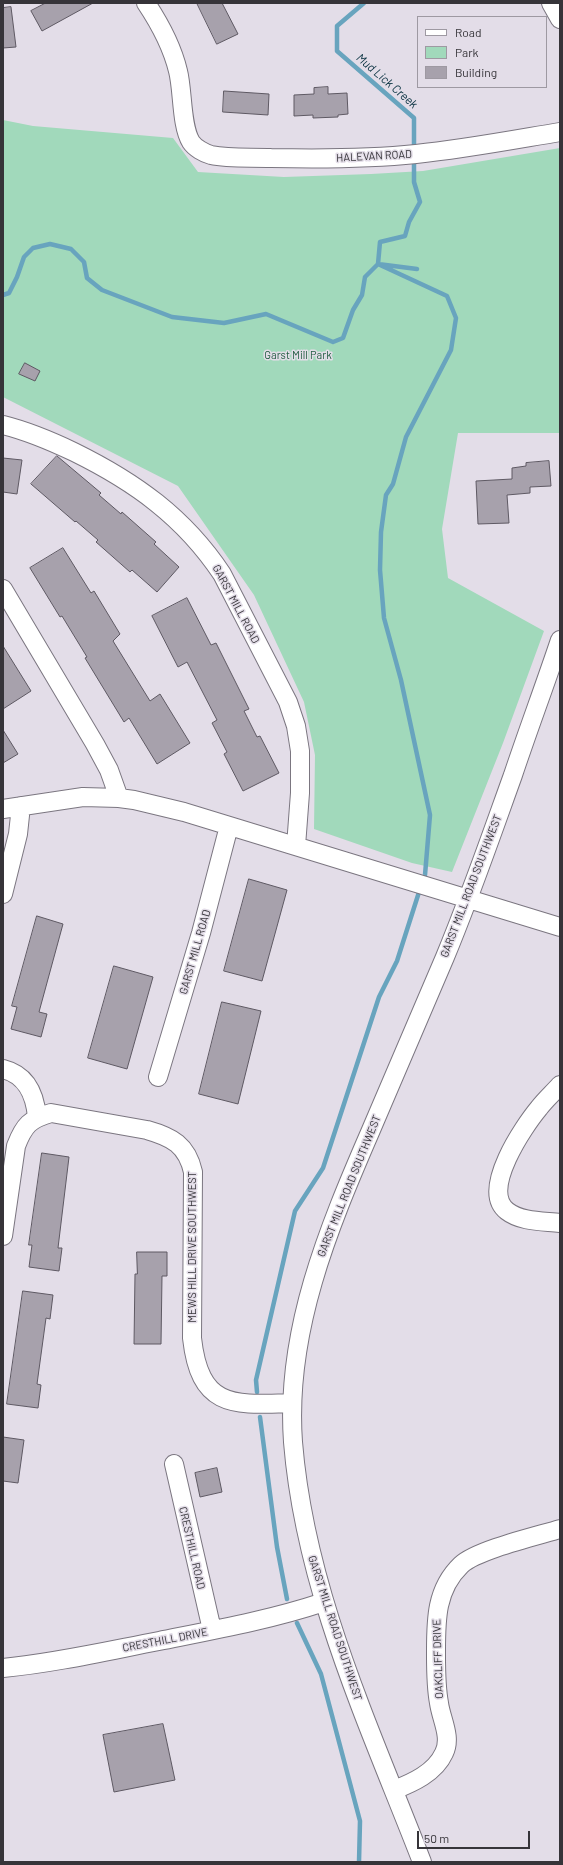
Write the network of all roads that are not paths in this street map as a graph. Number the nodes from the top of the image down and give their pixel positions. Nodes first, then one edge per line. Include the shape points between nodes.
1 (146, 3) edge
2 (552, 3) edge
3 (560, 19) edge
4 (560, 132) edge
5 (3, 425) edge
6 (3, 589) edge
7 (560, 640) edge
8 (119, 798) junction
9 (21, 806) junction
10 (3, 809) edge
11 (229, 826) junction
12 (296, 846) junction
13 (3, 894) edge
14 (467, 899) junction
15 (560, 927) edge
16 (3, 1069) edge
17 (158, 1078) dead end
18 (560, 1085) edge
19 (37, 1117) junction
20 (9, 1159) edge
21 (560, 1223) edge
22 (3, 1236) edge
23 (292, 1403) junction
24 (174, 1464) dead end
25 (560, 1529) edge
26 (324, 1602) junction
27 (212, 1630) junction
28 (3, 1668) edge
29 (394, 1790) junction
30 (422, 1862) edge

1 - 4 street, HALEVAN ROAD via 172,48 186,130 191,142 199,150 209,154 226,157 298,158 385,156 465,148
2 - 3 street
5 - 12 street, GARST MILL ROAD via 56,444 106,468 134,485 173,515 209,554 222,574 288,702 296,726 300,751 300,793
6 - 8 street via 95,744 109,770
7 - 14 street, GARST MILL ROAD SOUTHWEST
8 - 9 street via 82,797
8 - 11 street via 184,812
9 - 10 street
9 - 13 street via 18,834
11 - 12 street
11 - 17 street, GARST MILL ROAD via 201,933
12 - 14 street
14 - 15 street
14 - 23 street, GARST MILL ROAD SOUTHWEST via 338,1205 318,1261 302,1319
16 - 19 street via 22,1078 32,1091
18 - 21 street via 539,1107 521,1133 498,1182 498,1195 507,1211 525,1219
19 - 20 street via 21,1132
19 - 23 street, MEWS HILL DRIVE SOUTHWEST via 51,1113 147,1130 160,1134 184,1149 193,1172 192,1338 194,1357 200,1374 206,1385 230,1401 245,1405
20 - 22 street
23 - 26 street, GARST MILL ROAD SOUTHWEST via 298,1486 308,1542
24 - 27 street, CRESTHILL ROAD
25 - 29 street, OAKCLIFF DRIVE via 474,1556 451,1576 440,1597 436,1617 436,1684 446,1731 444,1753 426,1774
26 - 27 street, CRESTHILL DRIVE
26 - 29 street, GARST MILL ROAD SOUTHWEST via 347,1672
27 - 28 street, CRESTHILL DRIVE via 82,1656
29 - 30 street, GARST MILL ROAD SOUTHWEST

